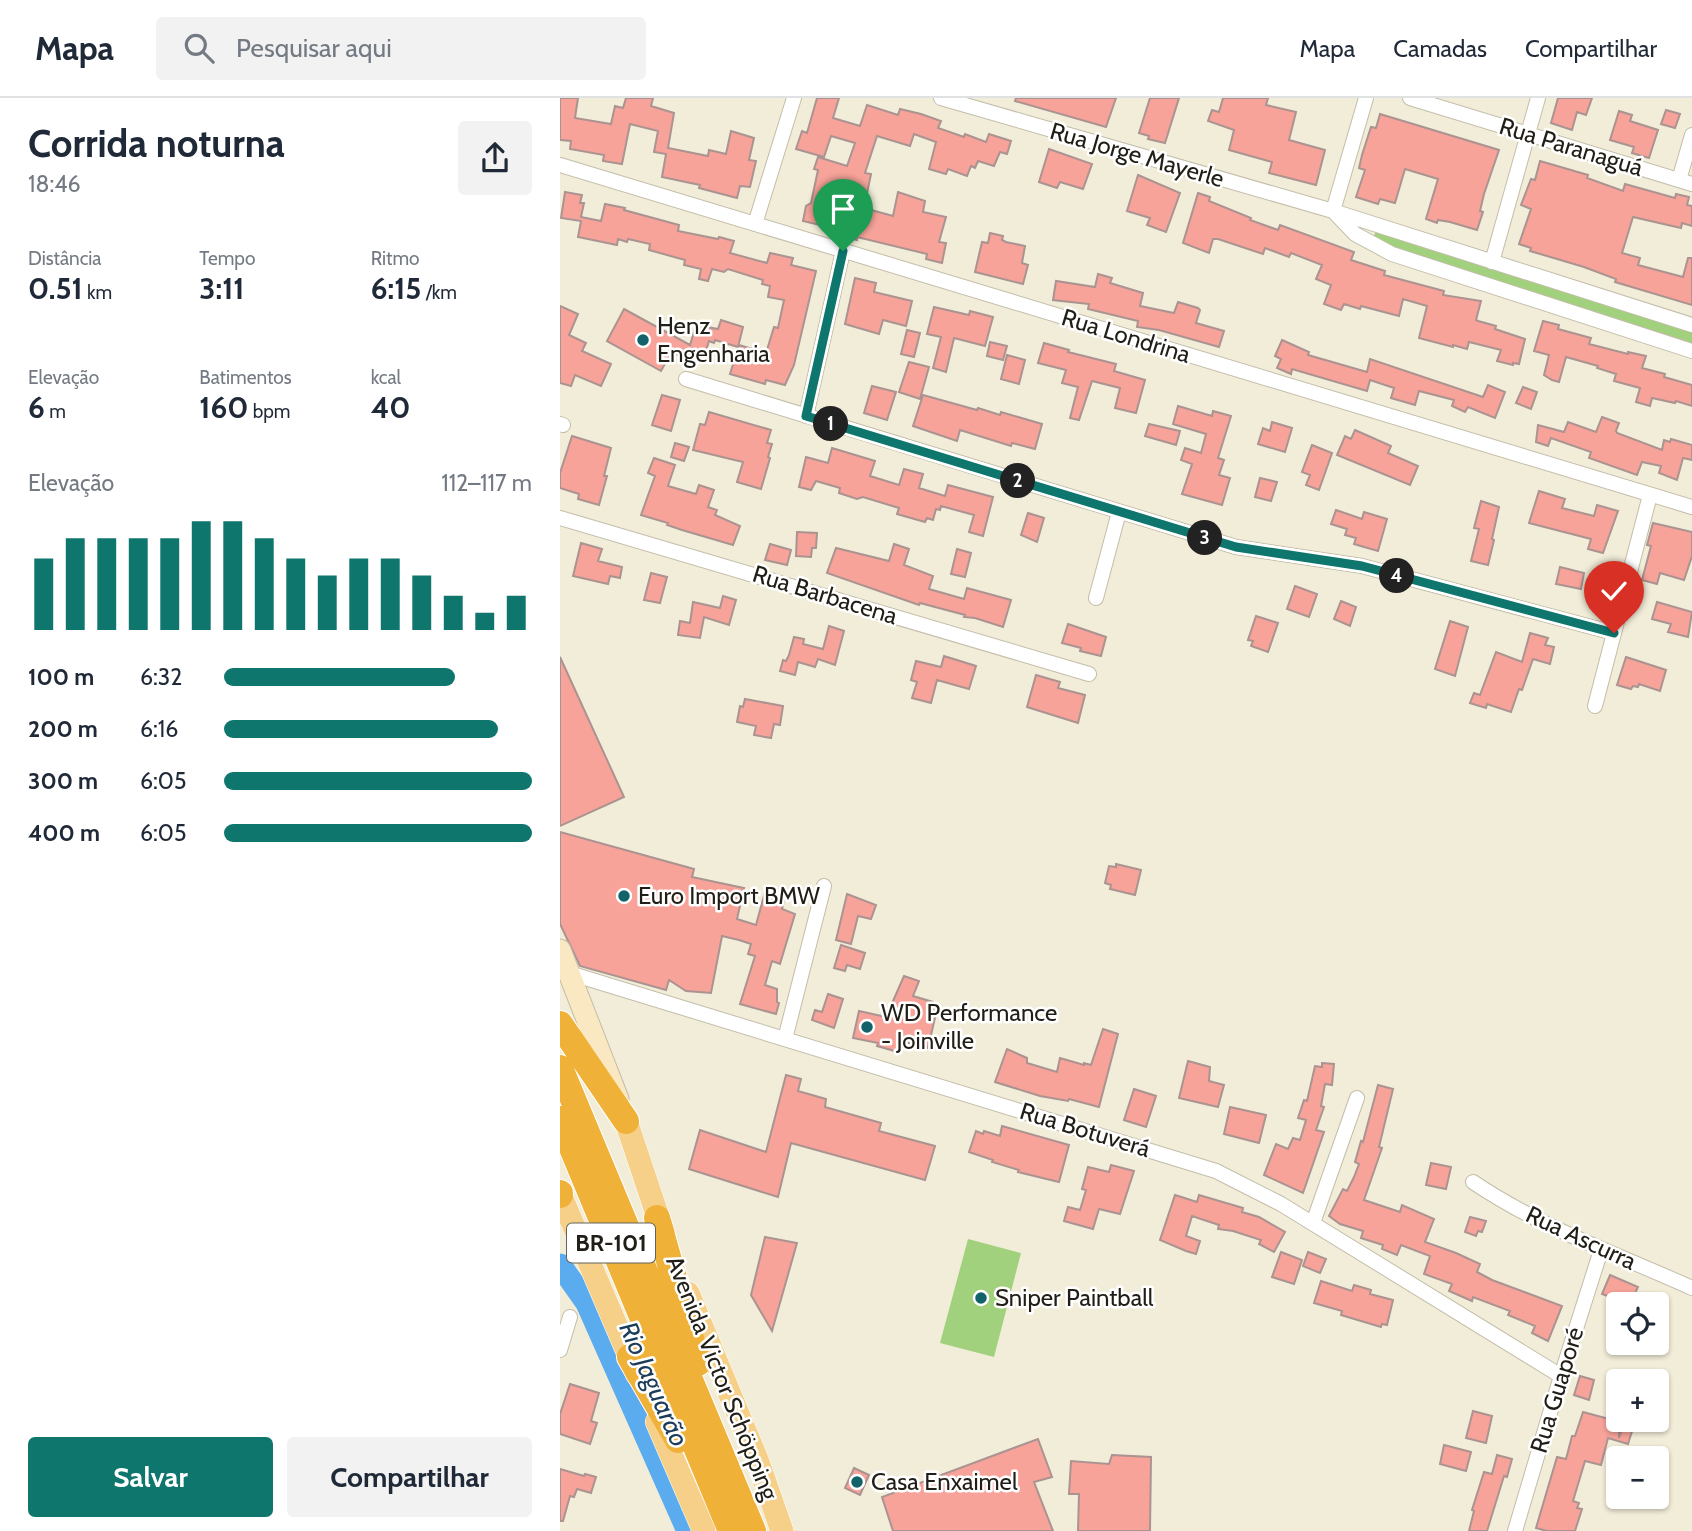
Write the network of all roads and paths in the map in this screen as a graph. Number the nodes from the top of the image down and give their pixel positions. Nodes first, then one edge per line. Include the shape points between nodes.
1 (794, 98) edge
2 (941, 98) edge
3 (1366, 98) edge
4 (1410, 98) edge
5 (1538, 98) edge
6 (1528, 134) junction
7 (1692, 135) edge
8 (560, 166) edge
9 (1686, 182) edge
10 (1333, 211) junction
11 (755, 224) junction
12 (843, 251) junction
13 (1492, 262) junction
14 (1692, 325) edge
15 (1692, 351) edge
16 (685, 379) dead end
17 (806, 416) junction
18 (1650, 495) junction
19 (1692, 507) edge
20 (1119, 512) junction
21 (560, 518) edge
22 (1096, 598) dead end
23 (1614, 633) junction
24 (1089, 674) dead end
25 (1595, 706) dead end
26 (824, 886) dead end
27 (560, 950) edge
28 (569, 973) junction
29 (560, 1024) edge
30 (785, 1039) junction
31 (560, 1068) edge
32 (1357, 1098) dead end
33 (560, 1119) edge
34 (626, 1121) junction
35 (1473, 1182) dead end
36 (560, 1194) edge
37 (657, 1218) junction
38 (1313, 1223) junction
39 (1601, 1250) junction
40 (1692, 1288) edge
41 (570, 1317) dead end
42 (560, 1350) edge
43 (630, 1357) junction
44 (1561, 1376) junction
45 (730, 1476) junction
46 (738, 1530) edge
47 (704, 1531) edge
48 (782, 1531) edge
49 (1515, 1531) edge

1 - 11 street
2 - 10 street, Rua Jorge Mayerle
3 - 10 street
4 - 6 street, Rua Paranaguá
5 - 6 street
6 - 9 street, Rua Paranaguá
6 - 13 street
7 - 9 street
8 - 11 street, Rua Londrina
10 - 13 street, Rua Jorge Mayerle
10 - 15 street, Rua Jorge Mayerle via 1355,234 1392,254
11 - 12 street, Rua Londrina
12 - 17 street
12 - 18 street, Rua Londrina
13 - 14 street, Rua Jorge Mayerle
16 - 17 street
17 - 20 street
18 - 19 street, Rua Londrina
18 - 23 street
20 - 22 street
20 - 23 street via 1236,547 1362,566
21 - 24 street, Rua Barbacena
23 - 25 street
26 - 30 street
27 - 28 main road, Avenida Victor Schöpping
28 - 30 street, Rua Botuverá
28 - 34 main road, Avenida Victor Schöpping
29 - 34 highway
30 - 38 street, Rua Botuverá via 1186,1161 1260,1192
31 - 45 highway, BR-101
32 - 38 street
33 - 46 highway, BR-101
34 - 37 main road, Avenida Victor Schöpping
35 - 39 street, Rua Ascurra via 1502,1202
36 - 43 main road
37 - 45 highway
37 - 48 main road, Avenida Victor Schöpping
38 - 44 street, Rua Botuverá
39 - 40 street, Rua Ascurra
39 - 44 street, Rua Guaporé
41 - 42 street
43 - 46 highway
43 - 47 main road
44 - 49 street, Rua Guaporé
45 - 46 highway, BR-101

